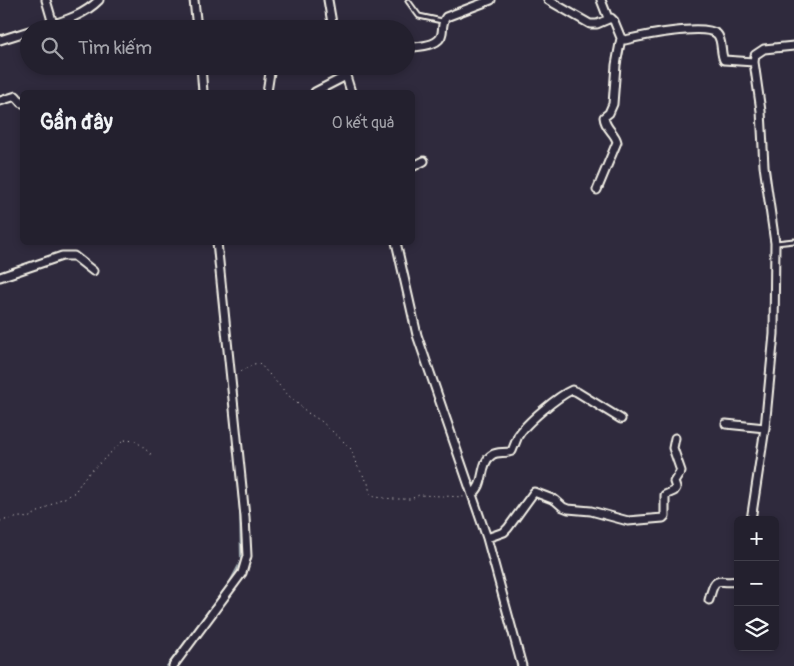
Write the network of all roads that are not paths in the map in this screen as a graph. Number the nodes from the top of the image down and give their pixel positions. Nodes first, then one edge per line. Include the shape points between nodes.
1 (46, 0) edge
2 (99, 0) edge
3 (194, 0) edge
4 (328, 0) edge
5 (491, 0) edge
6 (548, 0) edge
7 (601, 0) edge
8 (408, 1) edge
9 (608, 18) junction
10 (52, 20) edge
11 (63, 20) edge
12 (196, 20) edge
13 (331, 20) edge
14 (443, 21) junction
15 (20, 34) edge
16 (621, 38) junction
17 (0, 40) edge
18 (794, 46) edge
19 (415, 47) edge
20 (754, 62) junction
21 (202, 75) edge
22 (270, 75) edge
23 (346, 76) joint
24 (203, 90) edge
25 (267, 90) edge
26 (319, 90) edge
27 (350, 90) edge
28 (0, 101) edge
29 (20, 101) edge
30 (424, 161) dead end
31 (415, 166) edge
32 (597, 190) dead end
33 (794, 241) edge
34 (775, 243) junction
35 (217, 245) edge
36 (397, 245) edge
37 (93, 271) dead end
38 (0, 278) edge
39 (621, 419) dead end
40 (726, 424) dead end
41 (765, 428) junction
42 (675, 438) dead end
43 (472, 496) junction
44 (752, 516) edge
45 (487, 538) junction
46 (734, 581) edge
47 (709, 600) dead end
48 (173, 666) edge
49 (522, 666) edge

1 - 10 street
2 - 11 street via 86,11
3 - 12 street
4 - 13 street
5 - 14 street via 452,14
6 - 9 street via 590,24
7 - 9 street
8 - 14 lane via 419,16
9 - 16 street via 614,21
14 - 19 street via 442,36 438,41
15 - 17 street
16 - 20 street via 707,30 719,37 724,60
16 - 32 street via 613,104 604,117 606,127 617,142
18 - 20 street via 764,49 755,55
20 - 34 street
21 - 24 street
22 - 25 street
23 - 26 street
23 - 27 street
28 - 29 street via 16,96
30 - 31 street
33 - 34 lane
34 - 41 street via 774,334
35 - 48 street via 247,556 242,573
36 - 43 street via 417,335
37 - 38 street via 74,256 62,256
39 - 43 street via 577,392 568,392 519,435 512,451 487,460 479,488
40 - 41 street
41 - 44 street
42 - 45 street via 673,448 681,471 674,482 674,491 664,495 665,516 662,518 628,521 591,511 563,508 555,500 534,492 504,532
43 - 45 street
45 - 49 street
46 - 47 street via 718,580 714,583

